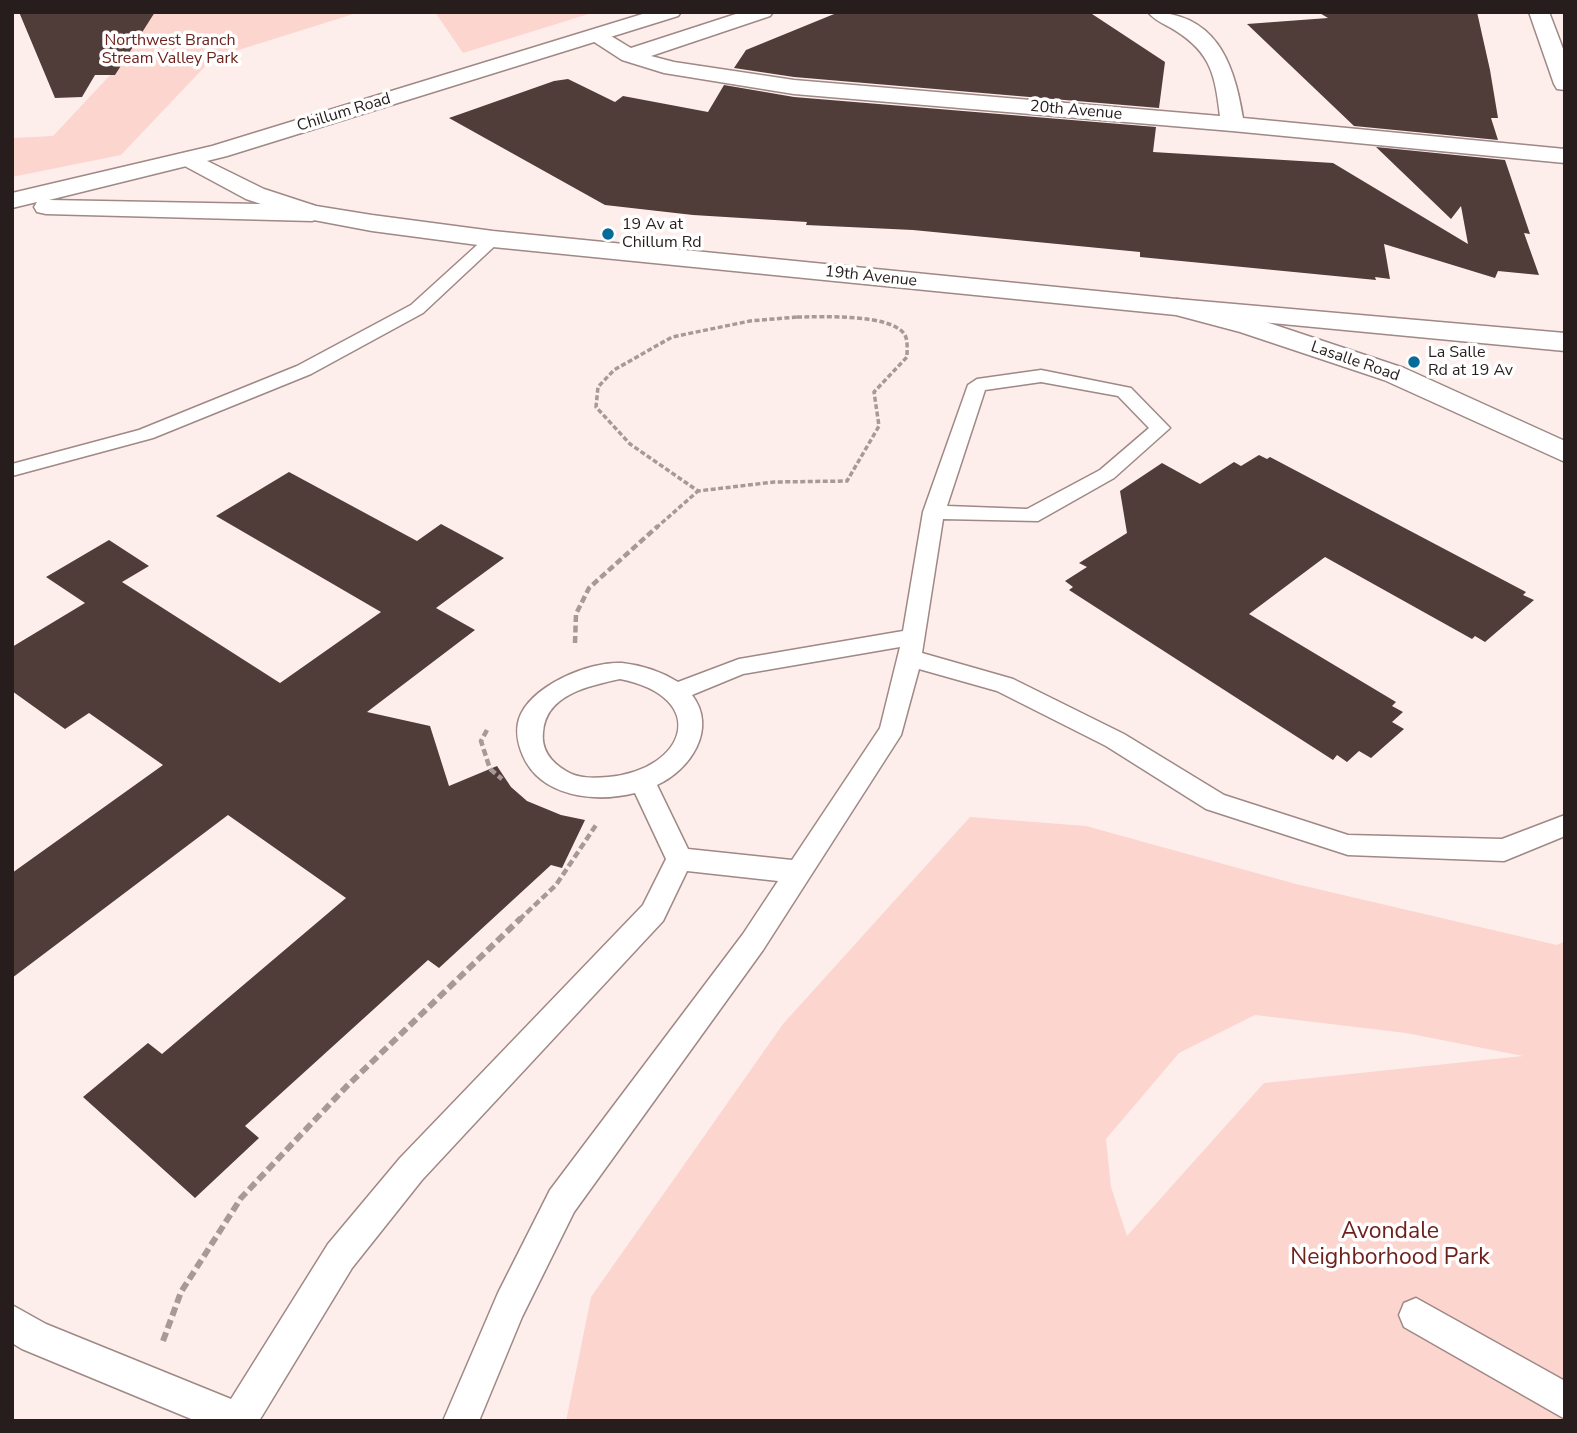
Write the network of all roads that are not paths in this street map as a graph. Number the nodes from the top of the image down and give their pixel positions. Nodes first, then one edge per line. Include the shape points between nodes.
1 (671, 12) edge
2 (763, 12) edge
3 (1158, 12) edge
4 (1539, 12) edge
5 (595, 36) junction
6 (629, 56) junction
7 (1565, 84) edge
8 (1232, 124) junction
9 (1565, 156) edge
10 (190, 159) junction
11 (12, 203) edge
12 (312, 213) junction
13 (493, 239) junction
14 (1177, 307) junction
15 (1565, 342) edge
16 (1565, 453) edge
17 (12, 470) edge
18 (934, 512) junction
19 (912, 648) junction
20 (677, 692) junction
21 (642, 782) junction
22 (1565, 824) edge
23 (679, 859) junction
24 (799, 872) junction
25 (1416, 1315) dead end
26 (12, 1322) edge
27 (1565, 1401) edge
28 (240, 1420) edge
29 (461, 1421) edge

1 - 5 street, Chillum Road
2 - 6 street
3 - 8 street via 1213,47 1226,75
4 - 7 street
5 - 6 street, 20th Avenue
5 - 10 street, Chillum Road
6 - 8 street, 20th Avenue via 672,68 794,87
8 - 9 street, 20th Avenue
10 - 11 street, Chillum Road
10 - 12 street, 19th Avenue via 255,194
11 - 12 street
12 - 13 street, 19th Avenue
13 - 14 street, 19th Avenue
13 - 17 lane via 417,309 304,370 146,434
14 - 15 street, 19th Avenue
14 - 16 street, Lasalle Road via 1394,374
18 - 18 lane via 977,386 1041,376 1124,393 1160,428 1107,474 1031,516
18 - 19 lane
19 - 20 lane via 739,667
19 - 22 lane via 1005,685 1115,740 1215,802 1348,845 1504,850
19 - 24 lane via 892,729
20 - 21 lane via 689,715 689,740 663,771
20 - 21 lane via 642,674 598,673 550,692 535,709 528,729 529,749 540,767 560,780 586,788
21 - 23 lane
23 - 24 lane
23 - 28 lane via 653,913 411,1170 340,1256
24 - 29 lane via 562,1201 510,1305
25 - 27 lane
26 - 28 lane via 34,1337

